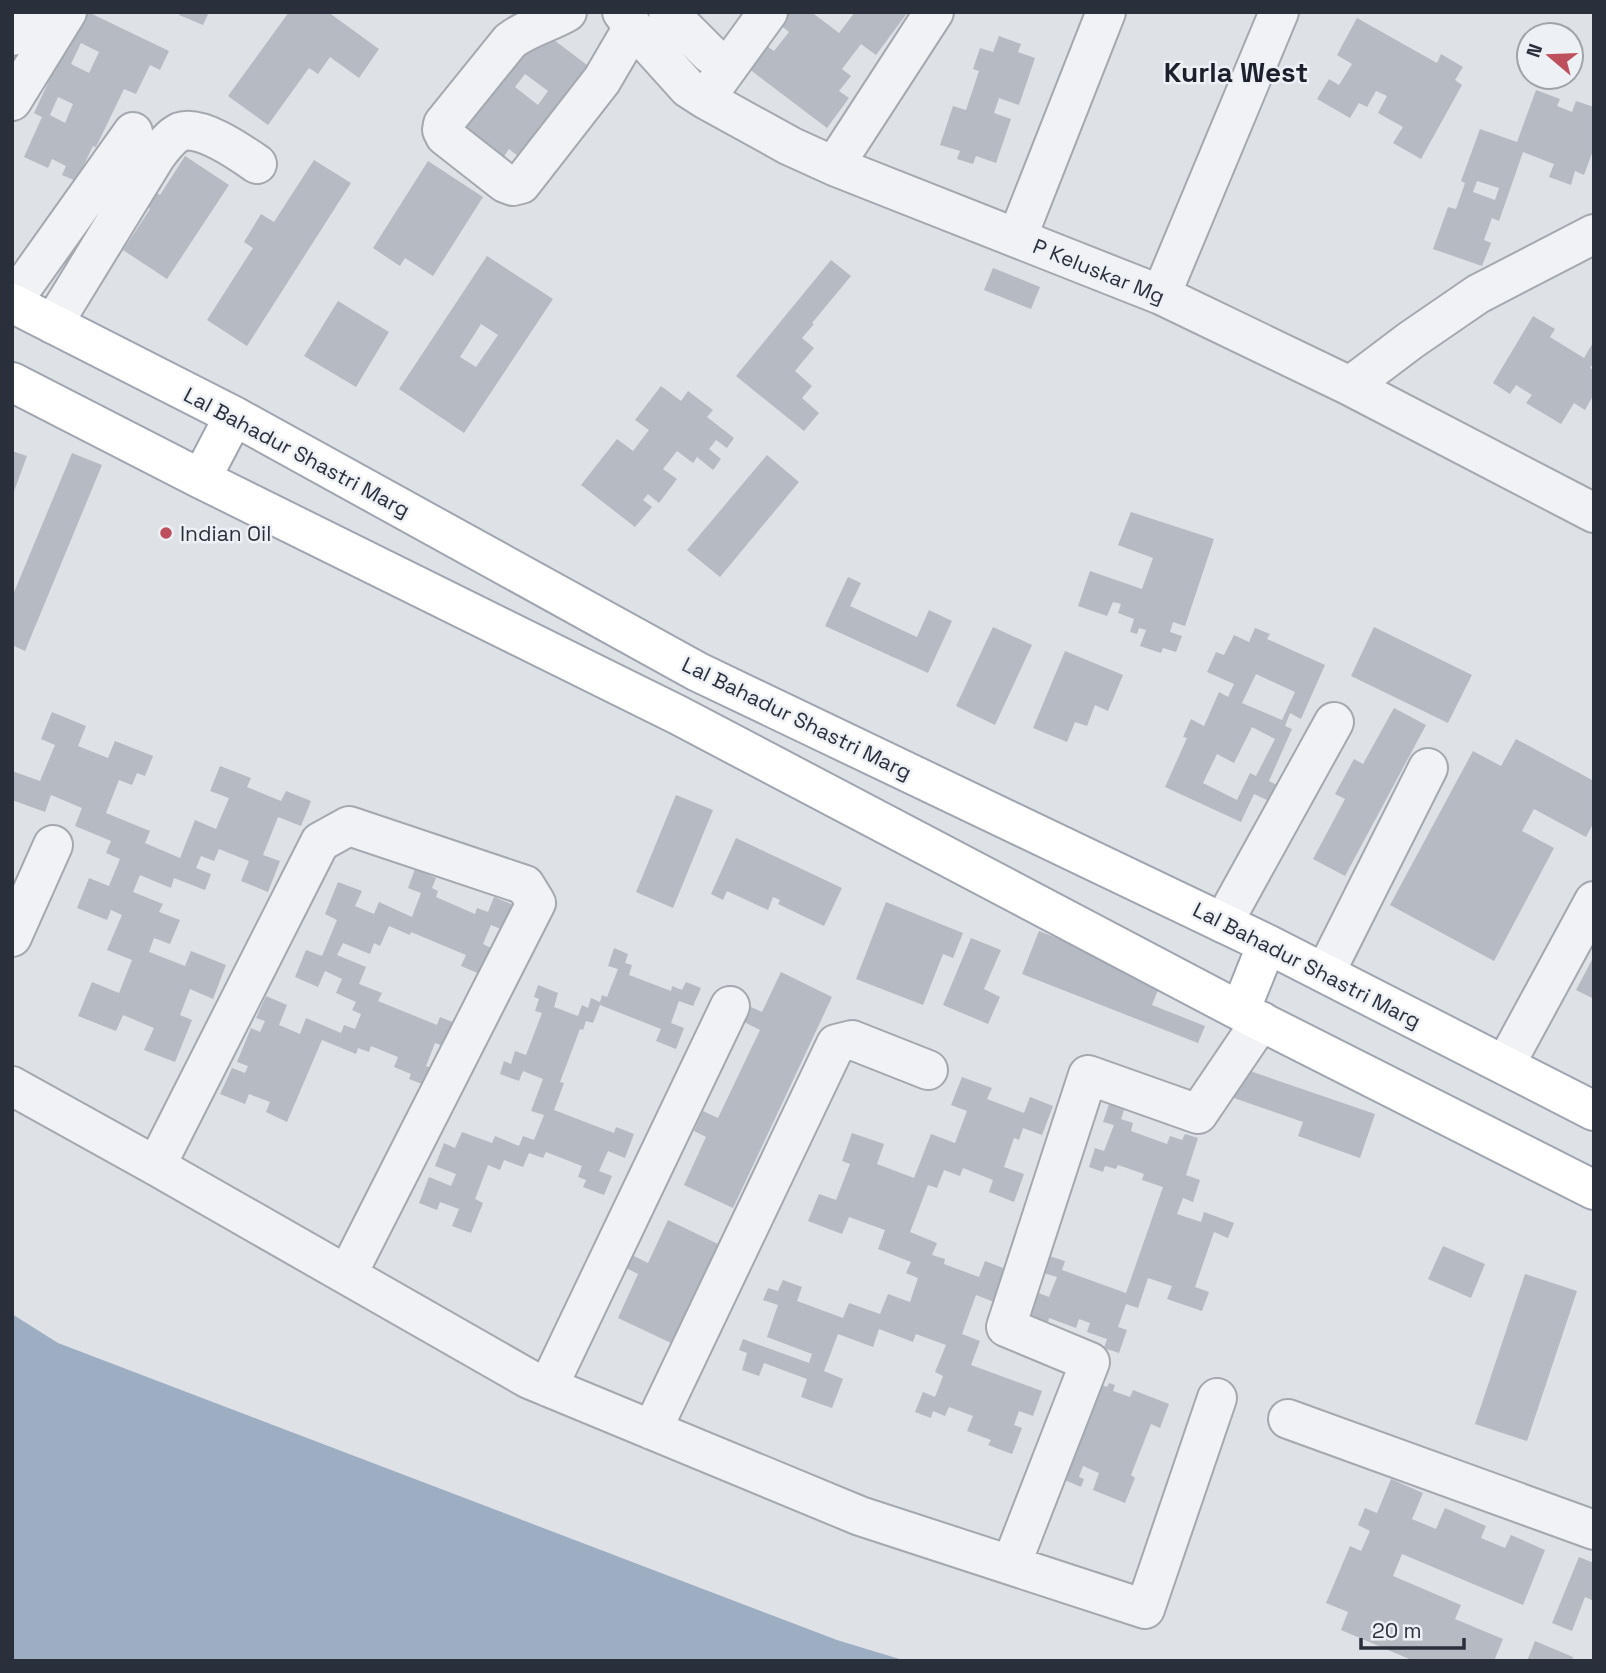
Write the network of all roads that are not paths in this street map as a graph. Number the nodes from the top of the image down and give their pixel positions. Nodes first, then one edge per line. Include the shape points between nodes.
1 (26, 12) edge
2 (67, 12) edge
3 (566, 12) edge
4 (668, 12) edge
5 (736, 12) edge
6 (768, 12) edge
7 (915, 12) edge
8 (934, 12) edge
9 (1106, 12) edge
10 (1279, 12) edge
11 (628, 20) edge
12 (12, 36) edge
13 (710, 54) junction
14 (697, 94) junction
15 (12, 101) edge
16 (132, 132) dead end
17 (826, 162) junction
18 (257, 164) dead end
19 (1594, 234) edge
20 (1017, 238) junction
21 (1161, 295) junction
22 (12, 302) edge
23 (53, 324) junction
24 (12, 383) edge
25 (1350, 386) junction
26 (234, 416) junction
27 (201, 479) junction
28 (1594, 513) edge
29 (698, 672) junction
30 (678, 715) junction
31 (1334, 722) dead end
32 (1428, 768) dead end
33 (53, 845) dead end
34 (1594, 901) edge
35 (1223, 923) junction
36 (12, 937) edge
37 (1267, 944) junction
38 (1325, 973) junction
39 (730, 1006) dead end
40 (1251, 1016) junction
41 (1505, 1065) junction
42 (928, 1070) dead end
43 (12, 1086) edge
44 (1594, 1111) edge
45 (156, 1166) junction
46 (1594, 1190) edge
47 (348, 1275) junction
48 (548, 1387) junction
49 (1217, 1398) dead end
50 (1288, 1419) dead end
51 (652, 1430) junction
52 (1594, 1530) edge
53 (1011, 1565) junction

1 - 12 street
2 - 15 street
3 - 11 street via 510,41 443,124 445,136 513,186 521,184 602,80
4 - 13 street
5 - 13 street
6 - 14 street
7 - 17 street
8 - 17 street
9 - 20 street
10 - 21 street
11 - 14 street, P Keluskar Mg
13 - 14 street
14 - 17 street, P Keluskar Mg
16 - 22 street
17 - 20 street, P Keluskar Mg
18 - 23 street via 196,131 181,132 156,156
19 - 25 street via 1478,294
20 - 21 street, P Keluskar Mg
21 - 25 street, P Keluskar Mg
22 - 23 main road, Lal Bahadur Shastri Marg
23 - 26 main road, Lal Bahadur Shastri Marg
24 - 27 main road
25 - 28 street, P Keluskar Mg
26 - 27 main road
26 - 29 main road, Lal Bahadur Shastri Marg
27 - 30 main road
29 - 30 main road
29 - 35 main road, Lal Bahadur Shastri Marg
30 - 40 main road
31 - 35 street
32 - 38 street
33 - 36 street
34 - 41 street
35 - 37 main road, Lal Bahadur Shastri Marg
37 - 38 main road, Lal Bahadur Shastri Marg
37 - 40 main road
38 - 41 main road, Lal Bahadur Shastri Marg
39 - 48 street
40 - 46 main road
40 - 53 street via 1198,1114 1087,1075 1006,1327 1090,1362
41 - 44 main road, Lal Bahadur Shastri Marg
42 - 51 street via 852,1040 836,1044
43 - 45 street
45 - 47 street
45 - 47 street via 320,842 349,826 525,885 536,902
47 - 48 street
48 - 51 street
49 - 53 street via 1144,1609
50 - 52 street
51 - 53 street via 860,1516

